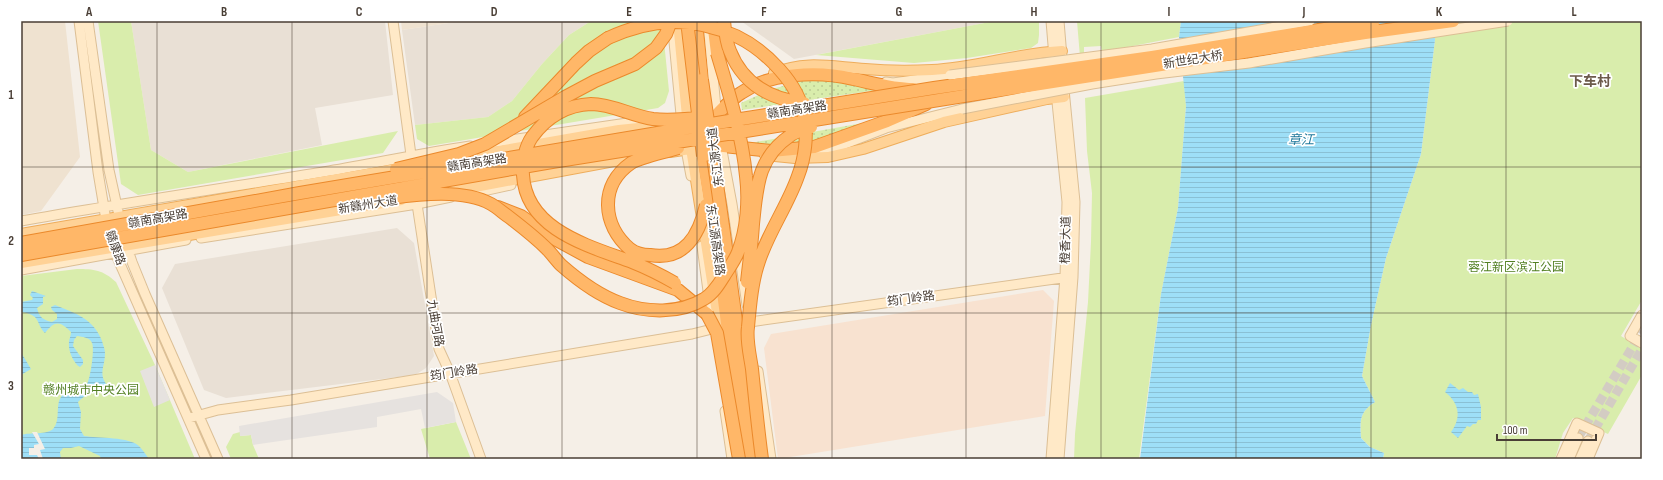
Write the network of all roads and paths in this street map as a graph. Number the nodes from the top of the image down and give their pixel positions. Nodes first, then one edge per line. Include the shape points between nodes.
1 (79, 21) edge
2 (88, 21) edge
3 (393, 21) edge
4 (672, 21) edge
5 (678, 21) edge
6 (687, 21) edge
7 (696, 21) edge
8 (700, 21) edge
9 (708, 21) edge
10 (713, 21) edge
11 (724, 21) edge
12 (1051, 21) edge
13 (1059, 21) edge
14 (1310, 21) edge
15 (1374, 21) edge
16 (1453, 21) edge
17 (1508, 21) edge
18 (1057, 51) junction
19 (793, 67) junction
20 (750, 88) junction
21 (934, 88) junction
22 (1061, 98) junction
23 (934, 101) junction
24 (809, 109) junction
25 (714, 117) junction
26 (818, 119) junction
27 (683, 121) junction
28 (511, 128) junction
29 (717, 146) junction
30 (688, 149) junction
31 (744, 152) junction
32 (411, 155) junction
33 (703, 156) junction
34 (300, 193) junction
35 (417, 204) junction
36 (491, 204) junction
37 (304, 205) junction
38 (117, 206) junction
39 (103, 207) junction
40 (119, 217) junction
41 (106, 220) junction
42 (21, 221) edge
43 (21, 234) edge
44 (21, 242) edge
45 (38, 246) junction
46 (127, 248) junction
47 (114, 250) junction
48 (21, 255) edge
49 (21, 263) edge
50 (21, 270) edge
51 (1069, 277) junction
52 (707, 314) junction
53 (1642, 315) edge
54 (749, 325) junction
55 (717, 328) junction
56 (1642, 342) edge
57 (450, 373) junction
58 (198, 414) junction
59 (189, 418) junction
60 (1578, 438) tunnel mouth
61 (1588, 441) tunnel mouth
62 (206, 459) edge
63 (218, 459) edge
64 (481, 459) edge
65 (732, 459) edge
66 (738, 459) edge
67 (745, 459) edge
68 (755, 459) edge
69 (762, 459) edge
70 (771, 459) edge
71 (1051, 459) edge
72 (1059, 459) edge
73 (1561, 459) edge
74 (1569, 459) edge
75 (1580, 459) edge
76 (1588, 459) edge

1 - 39 street, 赣康路
2 - 38 street, 赣康路 via 109,170
3 - 32 street
4 - 27 street
4 - 28 highway, bridge via 656,48 635,64 595,81
5 - 27 main road, 东江源大道
6 - 33 highway, 东江源高架路, bridge
7 - 68 highway, 东江源高架路, bridge
8 - 25 main road, 东江源大道
9 - 25 street
10 - 36 highway, bridge via 717,53 744,156 747,205 738,254 717,287 705,299 684,308 667,310 644,310 620,303 596,292 576,277 533,237
11 - 21 highway, bridge via 730,51 741,70 749,80 769,94 809,103
12 - 18 street, 橙香大道
13 - 18 street, 橙香大道
14 - 19 street, bridge via 1144,50 893,83 831,68
15 - 21 highway, 新世纪大桥, bridge via 1152,57
16 - 23 highway, 新世纪大桥, bridge
17 - 31 street, bridge via 1249,63 1092,84 962,109 886,128 829,150 785,155
18 - 19 main road via 932,70 864,69 833,65
18 - 22 street, 橙香大道
19 - 20 main road via 776,73
20 - 21 highway via 793,75 832,75 906,89
20 - 25 main road via 740,93
21 - 24 highway, 赣南高架路, bridge
22 - 31 main road via 944,122 863,149 828,157 795,158
22 - 51 street, 橙香大道
23 - 26 highway, 赣南高架路, bridge
23 - 29 highway via 814,147 771,151
23 - 54 highway, bridge via 818,124 792,134 772,152 758,178 747,286
24 - 34 highway, 赣南高架路, bridge
24 - 52 highway, bridge via 759,111 677,120 652,118 591,104 561,112 548,119 530,140 524,160 523,180 531,204 543,219 580,242 658,273 688,293
25 - 27 main road
25 - 29 main road, 东江源大道
26 - 33 highway, bridge via 744,138 679,148 633,162 621,172 611,189 608,201 612,228 631,250 661,257 675,253 689,244 697,234 706,206
26 - 37 highway, 赣南高架路, bridge
27 - 30 main road, 东江源大道
27 - 32 street via 596,126
27 - 40 main road
28 - 34 highway, bridge via 485,144 459,154
28 - 54 highway, bridge via 531,113 589,51 608,38 649,24 667,21 715,27 746,41 768,57 790,82 798,98 804,115 805,145 798,176 758,263
29 - 30 main road, 新赣州大道
29 - 31 street
29 - 54 street via 732,204
29 - 69 main road, 东江源大道 via 723,210 753,387
30 - 35 street
30 - 46 main road, 新赣州大道
30 - 55 main road, 东江源大道
32 - 38 street via 331,171
33 - 67 highway, 东江源高架路, bridge
34 - 45 highway, 赣南高架路, bridge
35 - 46 street
35 - 57 street, 九曲河路 via 439,349
36 - 37 highway, bridge via 465,196 424,194
36 - 52 highway, bridge via 521,216 553,238 588,257 678,290
37 - 45 highway, 赣南高架路, bridge
38 - 39 street
38 - 40 street, 赣康路
39 - 41 street, 赣康路
39 - 42 street
40 - 41 main road
40 - 46 street, 赣康路
41 - 43 main road
41 - 47 street, 赣康路
44 - 45 highway, 赣南高架路, bridge
45 - 48 highway, 赣南高架路, bridge
46 - 47 main road, 新赣州大道
46 - 58 street, 赣康路
47 - 49 main road, 新赣州大道
47 - 50 street
47 - 59 street, 赣康路
51 - 54 street, 筠门岭路
51 - 71 street, 橙香大道
51 - 72 street, 橙香大道
52 - 66 highway, bridge via 717,333
53 - 56 street via 1630,336
54 - 69 highway, bridge
54 - 70 street
55 - 57 street, 筠门岭路
55 - 65 street
55 - 66 main road, 东江源大道
57 - 58 street, 筠门岭路
57 - 64 street, 九曲河路
58 - 59 street, 筠门岭路
58 - 63 street, 赣康路
59 - 62 street, 赣康路
60 - 74 street
61 - 75 street
73 - 76 street via 1577,424 1600,433

